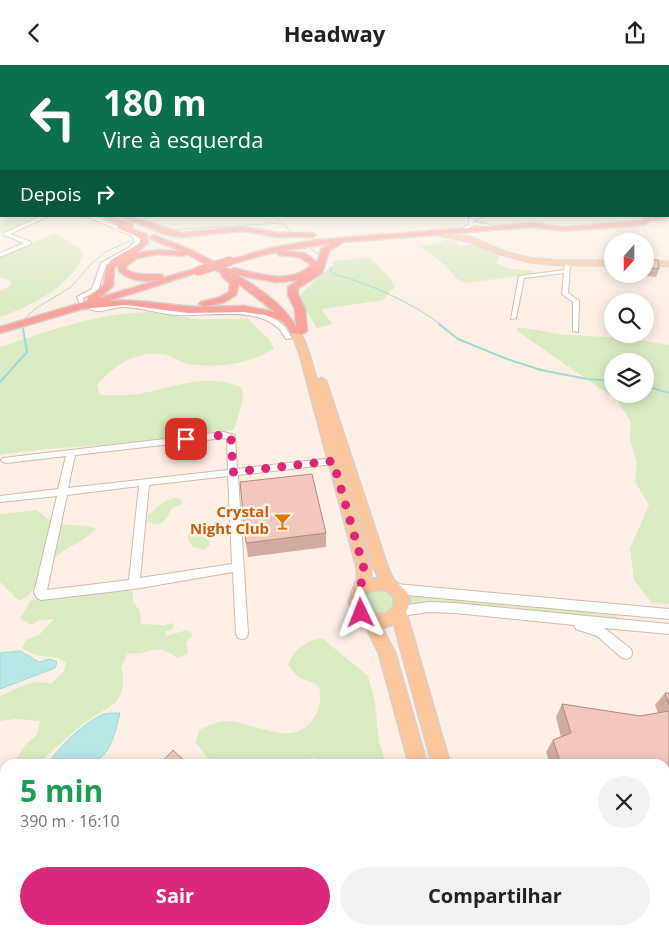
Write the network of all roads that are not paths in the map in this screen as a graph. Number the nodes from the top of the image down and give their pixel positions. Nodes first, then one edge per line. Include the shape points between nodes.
1 (32, 223) edge
2 (104, 223) edge
3 (111, 223) edge
4 (120, 223) edge
5 (128, 223) edge
6 (140, 223) edge
7 (148, 223) edge
8 (533, 223) edge
9 (636, 223) edge
10 (645, 223) edge
11 (631, 224) junction
12 (469, 225) joint
13 (149, 226) junction
14 (489, 227) junction
15 (167, 232) junction
16 (429, 232) junction
17 (383, 233) junction
18 (358, 238) junction
19 (182, 245) junction
20 (0, 255) edge
21 (243, 256) junction
22 (202, 257) junction
23 (654, 262) edge
24 (604, 263) edge
25 (669, 263) edge
26 (227, 265) junction
27 (568, 265) junction
28 (176, 276) junction
29 (84, 305) junction
30 (513, 318) dead end
31 (289, 321) junction
32 (0, 330) edge
33 (576, 331) dead end
34 (295, 333) junction
35 (71, 453) junction
36 (6, 461) dead end
37 (333, 461) junction
38 (233, 472) junction
39 (144, 483) junction
40 (61, 493) junction
41 (0, 499) edge
42 (239, 567) junction
43 (134, 584) junction
44 (392, 587) junction
45 (360, 591) junction
46 (400, 612) junction
47 (669, 615) edge
48 (370, 619) junction
49 (565, 619) junction
50 (622, 625) junction
51 (669, 629) edge
52 (242, 634) dead end
53 (626, 653) dead end
54 (417, 759) edge
55 (440, 759) edge

1 - 20 street via 6,234 28,243
2 - 29 street via 134,235 138,241 132,248 103,264 95,290 80,297
3 - 29 highway via 141,235 145,241 113,263 108,287
4 - 22 highway
5 - 19 highway
6 - 13 highway
7 - 13 street
8 - 14 highway
9 - 11 highway
10 - 11 highway
11 - 14 highway via 564,229 538,225
12 - 14 highway
12 - 17 highway
13 - 15 highway
14 - 16 highway
14 - 27 main road via 480,232 482,237 509,252
15 - 17 highway via 191,235 243,229 292,236
15 - 19 highway via 179,239
16 - 18 highway
16 - 27 main road via 470,239 529,260
17 - 21 highway via 314,240
18 - 21 highway
18 - 34 highway via 327,247 322,254 319,271 293,287 300,309
19 - 22 highway
21 - 22 highway via 259,242 249,235 231,233 208,236 196,243
21 - 26 highway
21 - 26 highway via 294,253 308,257 314,266 306,274 282,279 259,278
22 - 26 highway
22 - 28 highway via 156,252 131,258 122,267 127,274 137,277
23 - 25 main road
24 - 27 main road
26 - 28 highway, bridge via 196,269
26 - 28 highway via 235,283 234,291 225,298 208,303 189,305 172,302 161,295 164,285
26 - 31 highway via 274,303
26 - 34 highway via 275,298 295,320
27 - 30 street via 521,277
27 - 33 street via 565,294 576,301
28 - 29 highway
29 - 31 highway via 125,301 181,310 244,309 267,312
29 - 32 highway
29 - 34 street via 101,310 126,305 176,313 255,315
31 - 34 highway
34 - 37 main road via 305,355
34 - 44 main road via 312,357 381,568
35 - 36 street
35 - 38 street via 228,435 231,437
35 - 40 street
37 - 38 street
37 - 45 main road via 364,569
38 - 39 street
38 - 42 street
39 - 40 street
39 - 43 street
40 - 41 street
40 - 43 street via 41,595
42 - 43 street
42 - 52 street
44 - 45 main road via 374,583
44 - 46 main road via 402,597
44 - 47 street
45 - 48 main road via 356,599 358,609
46 - 48 main road via 388,620
46 - 49 street via 430,607 455,608
46 - 55 main road
47 - 50 street via 627,613 623,616
48 - 54 main road via 387,653
49 - 50 street
49 - 53 street via 601,632
50 - 51 street

